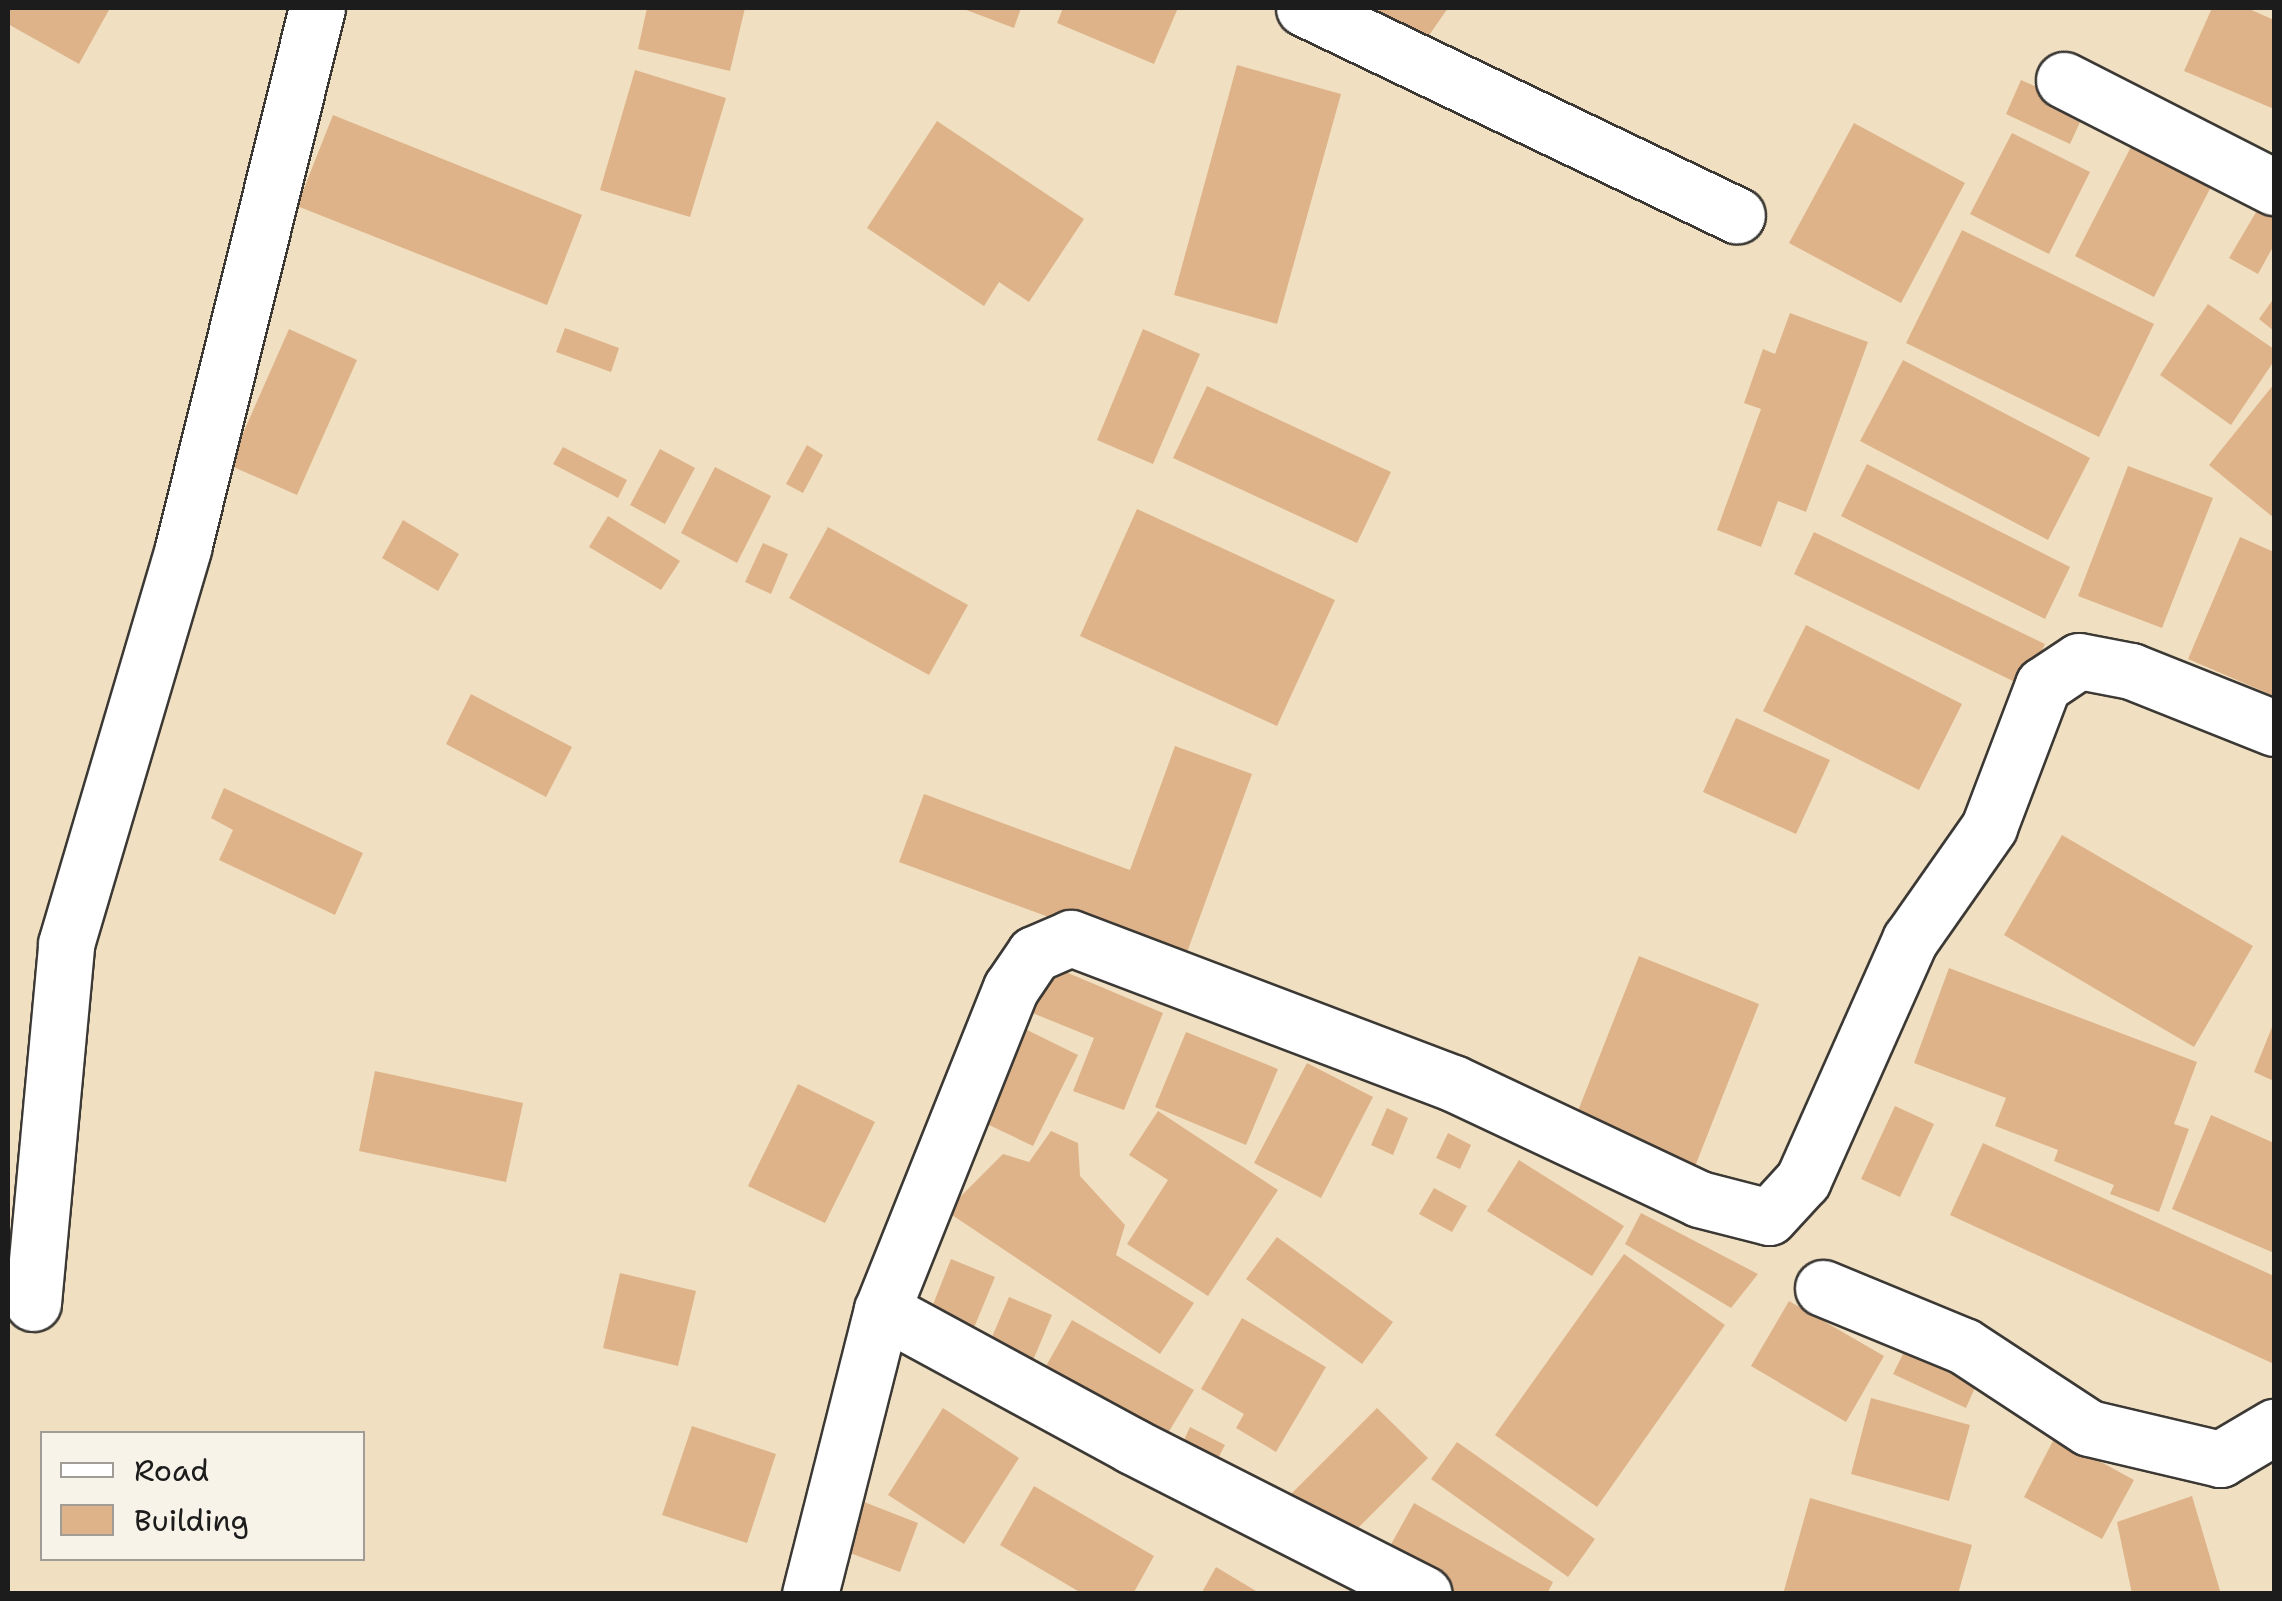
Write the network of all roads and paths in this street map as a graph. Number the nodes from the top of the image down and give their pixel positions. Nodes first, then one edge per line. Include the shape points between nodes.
1 (317, 8) edge
2 (1304, 8) edge
3 (2064, 80) dead end
4 (2274, 187) edge
5 (1737, 214) dead end
6 (2274, 728) edge
7 (1824, 1288) dead end
8 (33, 1303) dead end
9 (882, 1310) junction
10 (2274, 1426) edge
11 (810, 1594) edge
12 (1424, 1594) edge

1 - 8 street via 182,548 66,944
2 - 5 street
3 - 4 street
6 - 9 street via 2131,671 2078,661 2043,685 1989,827 1910,940 1803,1180 1768,1217 1699,1198 1453,1083 1071,938 1034,954 1011,988
7 - 10 street via 1964,1346 2090,1428 2220,1458
9 - 11 street
9 - 12 street

